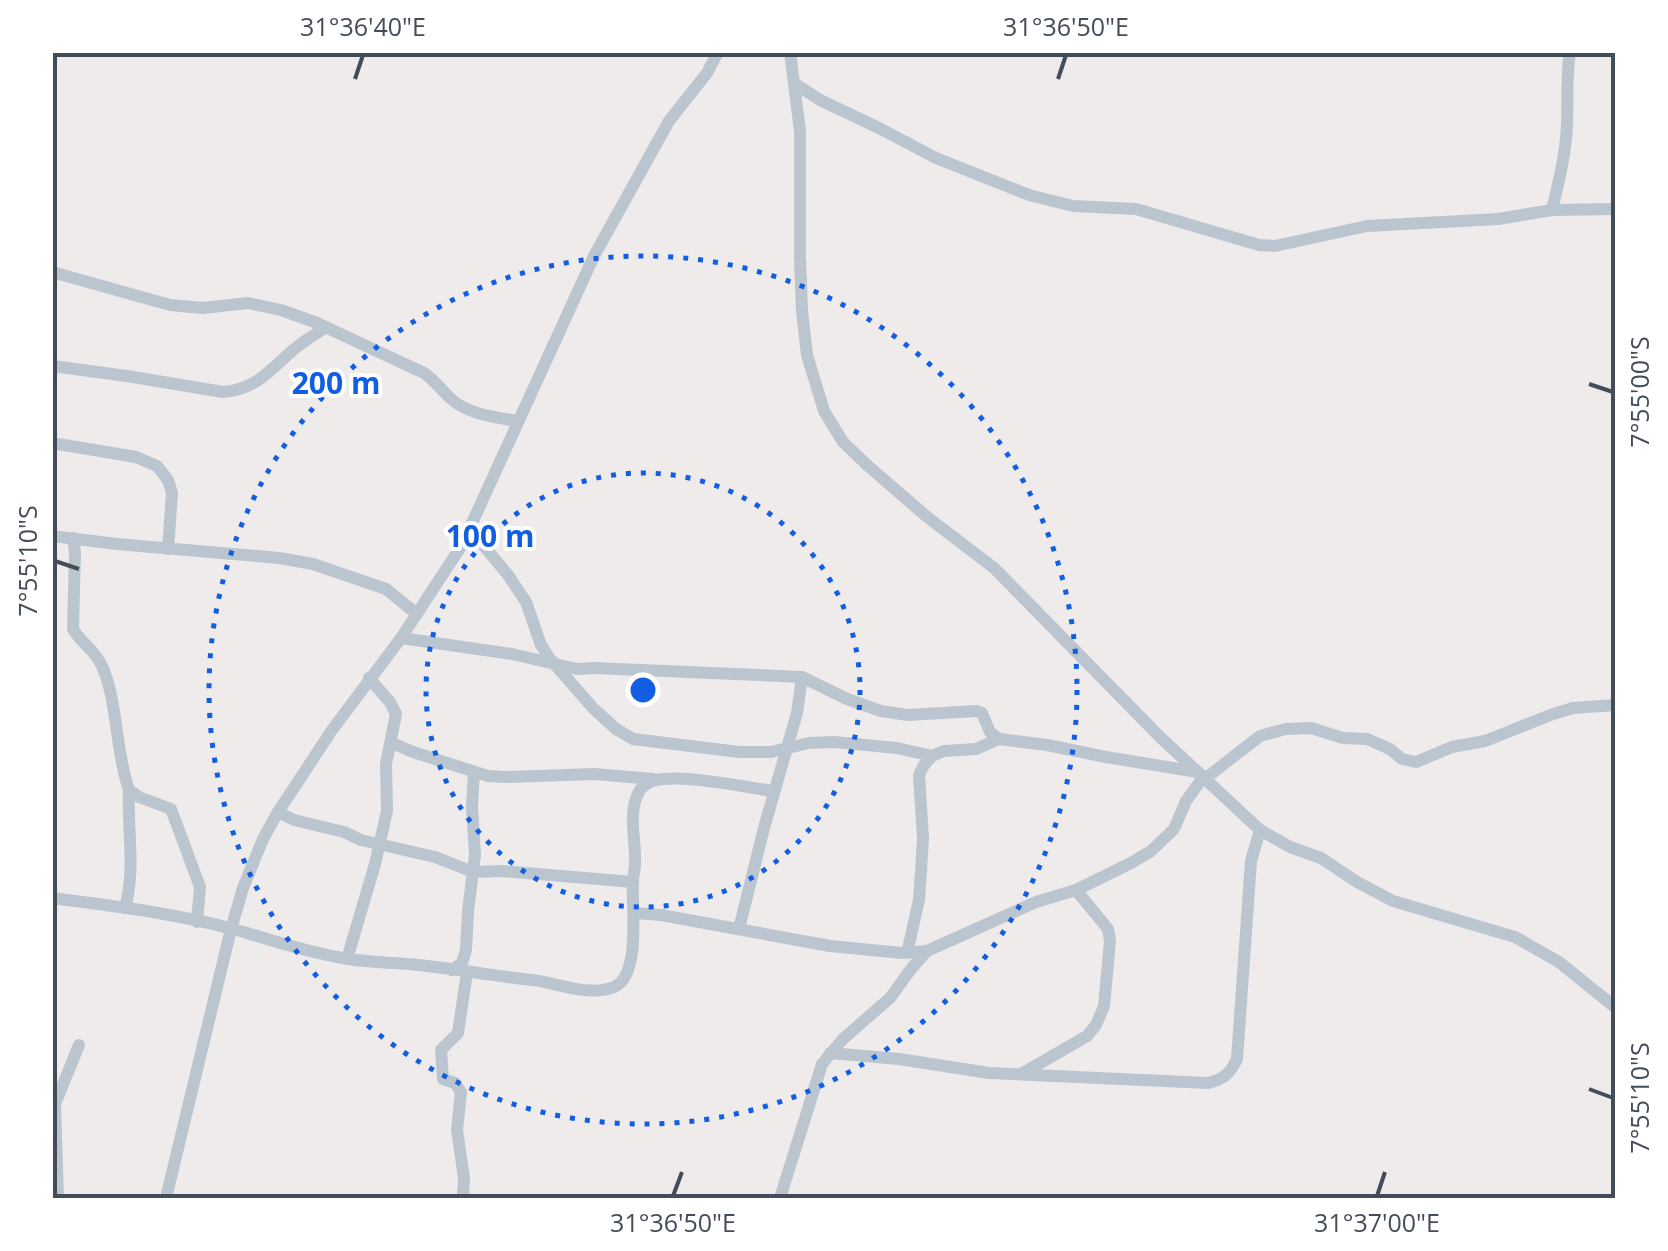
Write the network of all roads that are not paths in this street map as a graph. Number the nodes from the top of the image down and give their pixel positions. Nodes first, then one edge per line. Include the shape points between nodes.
1 (718, 52) edge
2 (790, 52) edge
3 (1570, 52) edge
4 (794, 83) junction
5 (1616, 209) edge
6 (1552, 210) junction
7 (52, 272) edge
8 (326, 327) junction
9 (52, 366) edge
10 (518, 421) junction
11 (52, 444) edge
12 (470, 528) junction
13 (52, 536) edge
14 (73, 538) junction
15 (168, 549) junction
16 (416, 614) junction
17 (401, 638) junction
18 (554, 662) junction
19 (802, 677) junction
20 (369, 678) junction
21 (1616, 705) edge
22 (999, 740) junction
23 (392, 742) junction
24 (786, 748) junction
25 (932, 756) junction
26 (474, 772) junction
27 (1203, 775) junction
28 (657, 780) junction
29 (129, 790) junction
30 (774, 791) junction
31 (278, 812) junction
32 (1260, 830) junction
33 (378, 844) junction
34 (474, 872) junction
35 (633, 882) junction
36 (1076, 890) junction
37 (52, 898) edge
38 (125, 908) junction
39 (635, 913) junction
40 (197, 922) junction
41 (231, 929) junction
42 (739, 929) junction
43 (927, 951) junction
44 (906, 953) junction
45 (348, 959) junction
46 (459, 971) junction
47 (1616, 1008) edge
48 (80, 1045) dead end
49 (830, 1053) junction
50 (1021, 1074) junction
51 (58, 1198) edge
52 (166, 1198) edge
53 (463, 1198) edge
54 (780, 1198) edge

1 - 10 street via 668,121 622,204
2 - 4 street
3 - 6 street via 1563,168
4 - 6 street via 936,158 1029,195 1157,213 1259,246 1367,226
4 - 27 street via 802,311 824,411 843,442 994,568
5 - 6 street
7 - 8 street via 170,305 248,303
8 - 9 street via 257,382 234,391
8 - 10 street via 424,372 458,404
10 - 12 street
11 - 15 street via 157,466 172,493
12 - 16 street
12 - 18 street via 526,602 541,646
13 - 14 street
14 - 15 street
14 - 29 street via 73,629 108,680
15 - 16 street via 314,564 386,589
16 - 17 street
17 - 18 street
17 - 20 street
18 - 19 street via 577,669
18 - 24 street via 592,708 633,738 739,752
19 - 22 street via 881,711 976,710
19 - 24 street
20 - 23 street via 394,707
20 - 31 street
21 - 27 street via 1573,708 1416,762 1367,739 1286,729 1260,736
22 - 25 street
22 - 27 street
23 - 26 street
23 - 33 street via 388,811
24 - 25 street via 834,742
24 - 30 street
25 - 44 street via 919,775 919,900
26 - 28 street
26 - 34 street
27 - 32 street
27 - 36 street via 1161,843
28 - 30 street
28 - 35 street via 637,795
29 - 38 street via 132,879
29 - 40 street via 171,809 200,887
30 - 42 street
31 - 33 street
31 - 41 street
32 - 47 street via 1393,901 1515,937
32 - 50 street via 1251,860 1231,1072 1208,1083
33 - 34 street
33 - 45 street
34 - 35 street
34 - 46 street
35 - 39 street
36 - 43 street
36 - 50 street via 1108,929 1104,1006 1087,1036
37 - 38 street
38 - 40 street
39 - 42 street
39 - 46 street via 629,970 614,987 583,990
40 - 41 street
41 - 45 street
41 - 52 street
42 - 44 street
43 - 44 street
43 - 49 street via 890,998
45 - 46 street
46 - 53 street via 458,1033 441,1050 442,1079 461,1092
48 - 51 street via 56,1104
49 - 50 street
49 - 54 street

